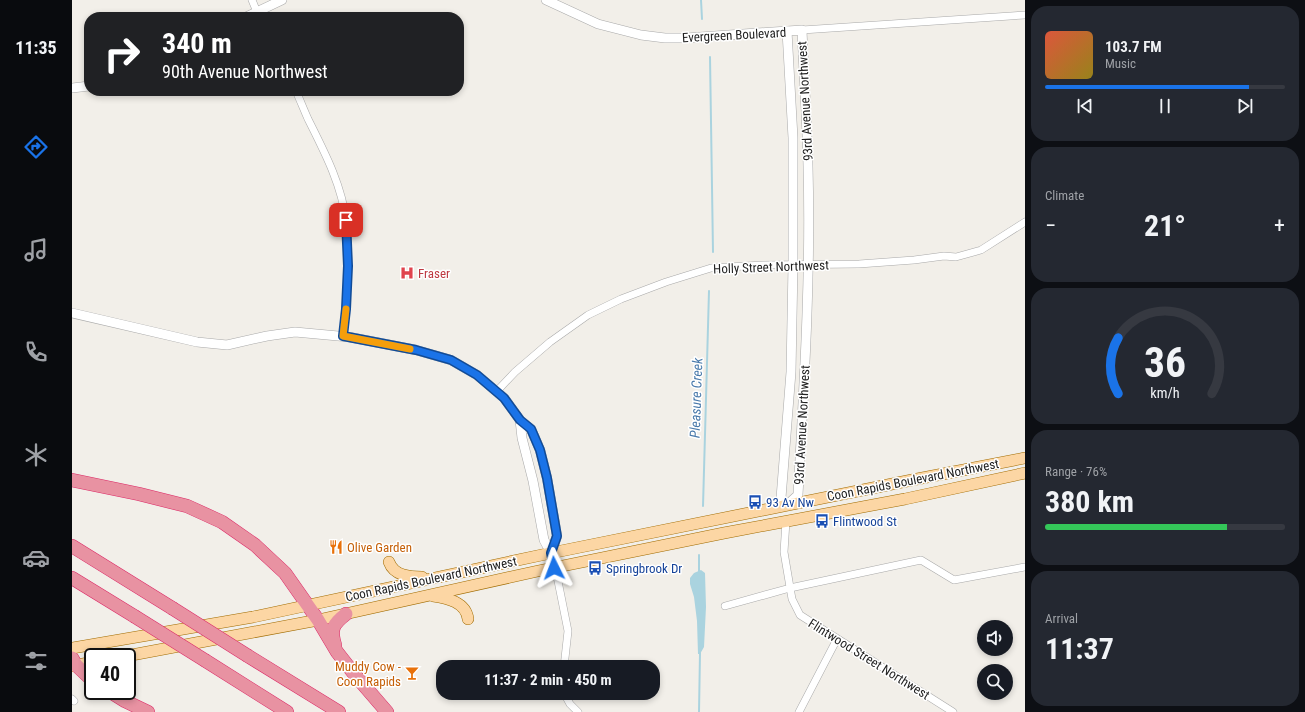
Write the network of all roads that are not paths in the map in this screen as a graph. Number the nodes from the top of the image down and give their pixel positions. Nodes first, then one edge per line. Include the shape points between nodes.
1 (252, 0) edge
2 (282, 0) edge
3 (546, 0) edge
4 (257, 12) edge
5 (261, 12) edge
6 (1025, 15) edge
7 (802, 30) junction
8 (787, 31) junction
9 (84, 87) edge
10 (72, 88) edge
11 (298, 96) edge
12 (1025, 222) edge
13 (793, 265) junction
14 (808, 265) junction
15 (72, 312) edge
16 (343, 336) junction
17 (496, 391) junction
18 (520, 420) junction
19 (1025, 458) edge
20 (1025, 473) edge
21 (72, 480) edge
22 (787, 505) junction
23 (786, 521) junction
24 (72, 546) edge
25 (551, 553) junction
26 (389, 562) dead end
27 (1025, 567) edge
28 (554, 568) junction
29 (459, 573) junction
30 (72, 578) edge
31 (790, 588) junction
32 (421, 597) junction
33 (308, 605) junction
34 (725, 606) dead end
35 (346, 614) junction
36 (468, 619) dead end
37 (318, 620) junction
38 (837, 639) junction
39 (72, 648) edge
40 (337, 652) junction
41 (136, 654) edge
42 (565, 660) edge
43 (84, 662) edge
44 (73, 663) edge
45 (84, 673) edge
46 (123, 700) edge
47 (568, 700) edge
48 (148, 712) edge
49 (287, 712) edge
50 (339, 712) edge
51 (387, 712) edge
52 (578, 712) edge
53 (799, 712) edge
54 (953, 712) edge

1 - 4 street
2 - 5 street
3 - 8 street, Evergreen Boulevard via 598,24 641,35 686,38
6 - 7 street, Evergreen Boulevard
7 - 8 street, Evergreen Boulevard
7 - 14 street, 93rd Avenue Northwest via 808,167
8 - 13 street, 93rd Avenue Northwest via 793,138
9 - 10 street
11 - 16 street via 325,154 346,220 348,266
12 - 14 street, Holly Street Northwest via 981,250 956,257
13 - 14 street, Holly Street Northwest
13 - 17 street, Holly Street Northwest via 711,268 622,299 588,315 550,342
13 - 22 street, 93rd Avenue Northwest via 791,372 781,498
14 - 22 street, 93rd Avenue Northwest via 806,372 798,495
15 - 16 street via 197,342 227,345 295,332
16 - 17 street via 416,350 451,360 477,375
17 - 18 street
18 - 25 street via 544,540
18 - 25 street via 531,429 540,450 547,478 557,536
19 - 22 main road, Coon Rapids Boulevard Northwest
20 - 23 main road, Coon Rapids Boulevard Northwest
21 - 33 highway via 187,506 222,522 255,545 285,573
22 - 23 street, Flintwood Street Northwest
22 - 25 main road, Coon Rapids Boulevard Northwest
23 - 28 main road, Coon Rapids Boulevard Northwest
23 - 31 street, Flintwood Street Northwest via 784,552
24 - 50 highway, bridge
25 - 28 street
25 - 29 main road, Coon Rapids Boulevard Northwest
26 - 29 main road via 404,576
27 - 31 street via 954,580 921,560
28 - 32 main road, Coon Rapids Boulevard Northwest
28 - 42 street via 568,631
29 - 33 main road, Coon Rapids Boulevard Northwest
30 - 49 highway, bridge
31 - 34 street
31 - 38 street, Flintwood Street Northwest via 800,615
32 - 35 main road, Coon Rapids Boulevard Northwest
32 - 36 main road via 433,596 454,601 463,607
33 - 37 highway
33 - 39 main road, Coon Rapids Boulevard Northwest
35 - 37 main road, Coon Rapids Boulevard Northwest
35 - 40 highway via 332,634
37 - 40 highway
37 - 41 main road, Coon Rapids Boulevard Northwest
38 - 53 street
38 - 54 street, Flintwood Street Northwest
40 - 51 highway
43 - 44 main road
44 - 45 highway
46 - 48 highway
47 - 52 street

